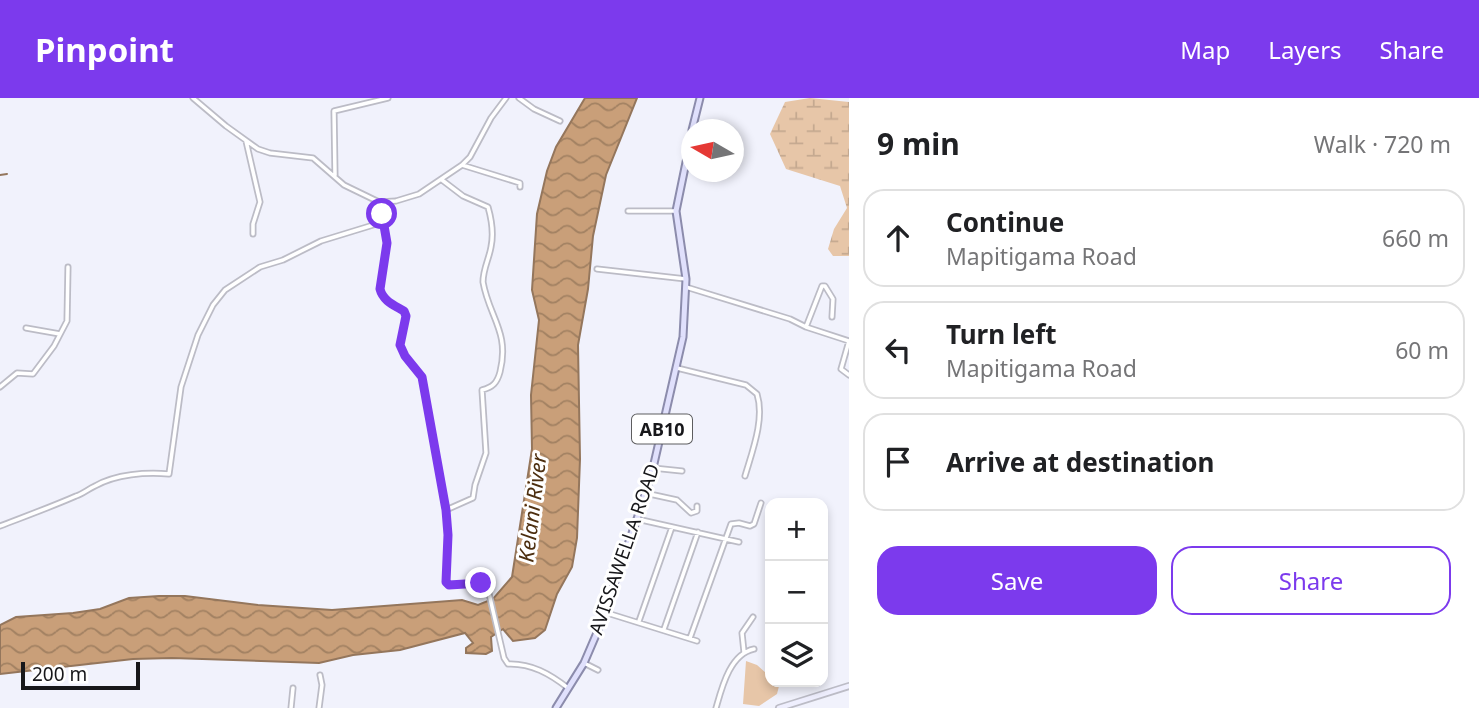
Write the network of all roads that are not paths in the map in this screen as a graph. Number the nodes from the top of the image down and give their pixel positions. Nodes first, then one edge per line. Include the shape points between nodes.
1 (193, 98) edge
2 (388, 98) edge
3 (506, 98) edge
4 (519, 98) edge
5 (701, 98) edge
6 (695, 119) edge
7 (560, 121) dead end
8 (246, 140) junction
9 (462, 165) junction
10 (335, 177) junction
11 (442, 180) junction
12 (682, 182) edge
13 (520, 187) dead end
14 (379, 202) junction
15 (628, 211) dead end
16 (676, 211) junction
17 (383, 222) junction
18 (253, 234) dead end
19 (68, 267) dead end
20 (597, 269) dead end
21 (686, 283) junction
22 (832, 317) dead end
23 (806, 327) junction
24 (26, 328) dead end
25 (60, 334) junction
26 (849, 341) edge
27 (676, 368) junction
28 (849, 375) edge
29 (0, 387) edge
30 (653, 468) junction
31 (682, 471) dead end
32 (745, 476) dead end
33 (645, 493) junction
34 (680, 503) junction
35 (761, 503) dead end
36 (688, 504) dead end
37 (697, 506) dead end
38 (446, 510) junction
39 (637, 519) junction
40 (0, 526) edge
41 (672, 527) junction
42 (698, 532) junction
43 (724, 538) junction
44 (739, 542) dead end
45 (604, 612) junction
46 (752, 617) dead end
47 (639, 621) junction
48 (664, 629) junction
49 (690, 638) junction
50 (697, 641) dead end
51 (754, 649) dead end
52 (744, 652) junction
53 (584, 663) junction
54 (598, 670) dead end
55 (320, 675) dead end
56 (849, 686) edge
57 (293, 688) dead end
58 (569, 688) junction
59 (791, 706) edge
60 (291, 708) edge
61 (319, 708) edge
62 (556, 708) edge
63 (716, 708) edge
64 (779, 708) edge

1 - 8 street
2 - 10 street via 334,111
3 - 9 street
4 - 7 street
5 - 6 main road, AVISSAWELLA ROAD / AB10
8 - 10 street via 270,153 313,158
8 - 18 street via 260,202
9 - 11 street
9 - 13 street via 520,183
10 - 14 street
11 - 14 street via 407,199
11 - 38 street via 488,207 493,225 483,282 503,341 497,381 482,390 486,453 473,498
12 - 16 main road, AVISSAWELLA ROAD / AB10
14 - 17 street
15 - 16 street
16 - 21 main road, AVISSAWELLA ROAD / AB10
17 - 38 street via 387,243 380,289 406,316 400,345 422,377
17 - 40 street via 260,267 225,290 198,335 181,387 169,474 148,472 117,478
19 - 25 street via 66,321
20 - 21 street
21 - 23 street
21 - 27 main road, AVISSAWELLA ROAD / AB10
22 - 23 street via 833,299 821,286
23 - 26 street
24 - 25 street
25 - 29 street via 33,374 17,373
26 - 28 street via 841,369
27 - 30 main road, AVISSAWELLA ROAD / AB10
27 - 32 street via 746,385 757,394 758,419
30 - 31 street
30 - 33 main road, AVISSAWELLA ROAD / AB10
33 - 34 street
33 - 39 main road, AVISSAWELLA ROAD / AB10
34 - 36 street
34 - 37 street via 691,513
35 - 43 street via 754,524 731,524
38 - 58 street via 446,582 489,587 504,659 546,673
39 - 41 street
39 - 45 main road, AVISSAWELLA ROAD / AB10
41 - 42 street
41 - 47 street
42 - 43 street
42 - 48 street
43 - 44 street
43 - 49 street
45 - 47 street
45 - 53 main road, AVISSAWELLA ROAD / AB10
46 - 52 street via 741,633
47 - 48 street
48 - 49 street
49 - 50 street
51 - 52 street
52 - 63 street via 725,680
53 - 54 street
53 - 58 main road, AVISSAWELLA ROAD / AB10
55 - 61 street
56 - 59 street
57 - 60 street
58 - 62 main road, AVISSAWELLA ROAD / AB10
59 - 64 street

